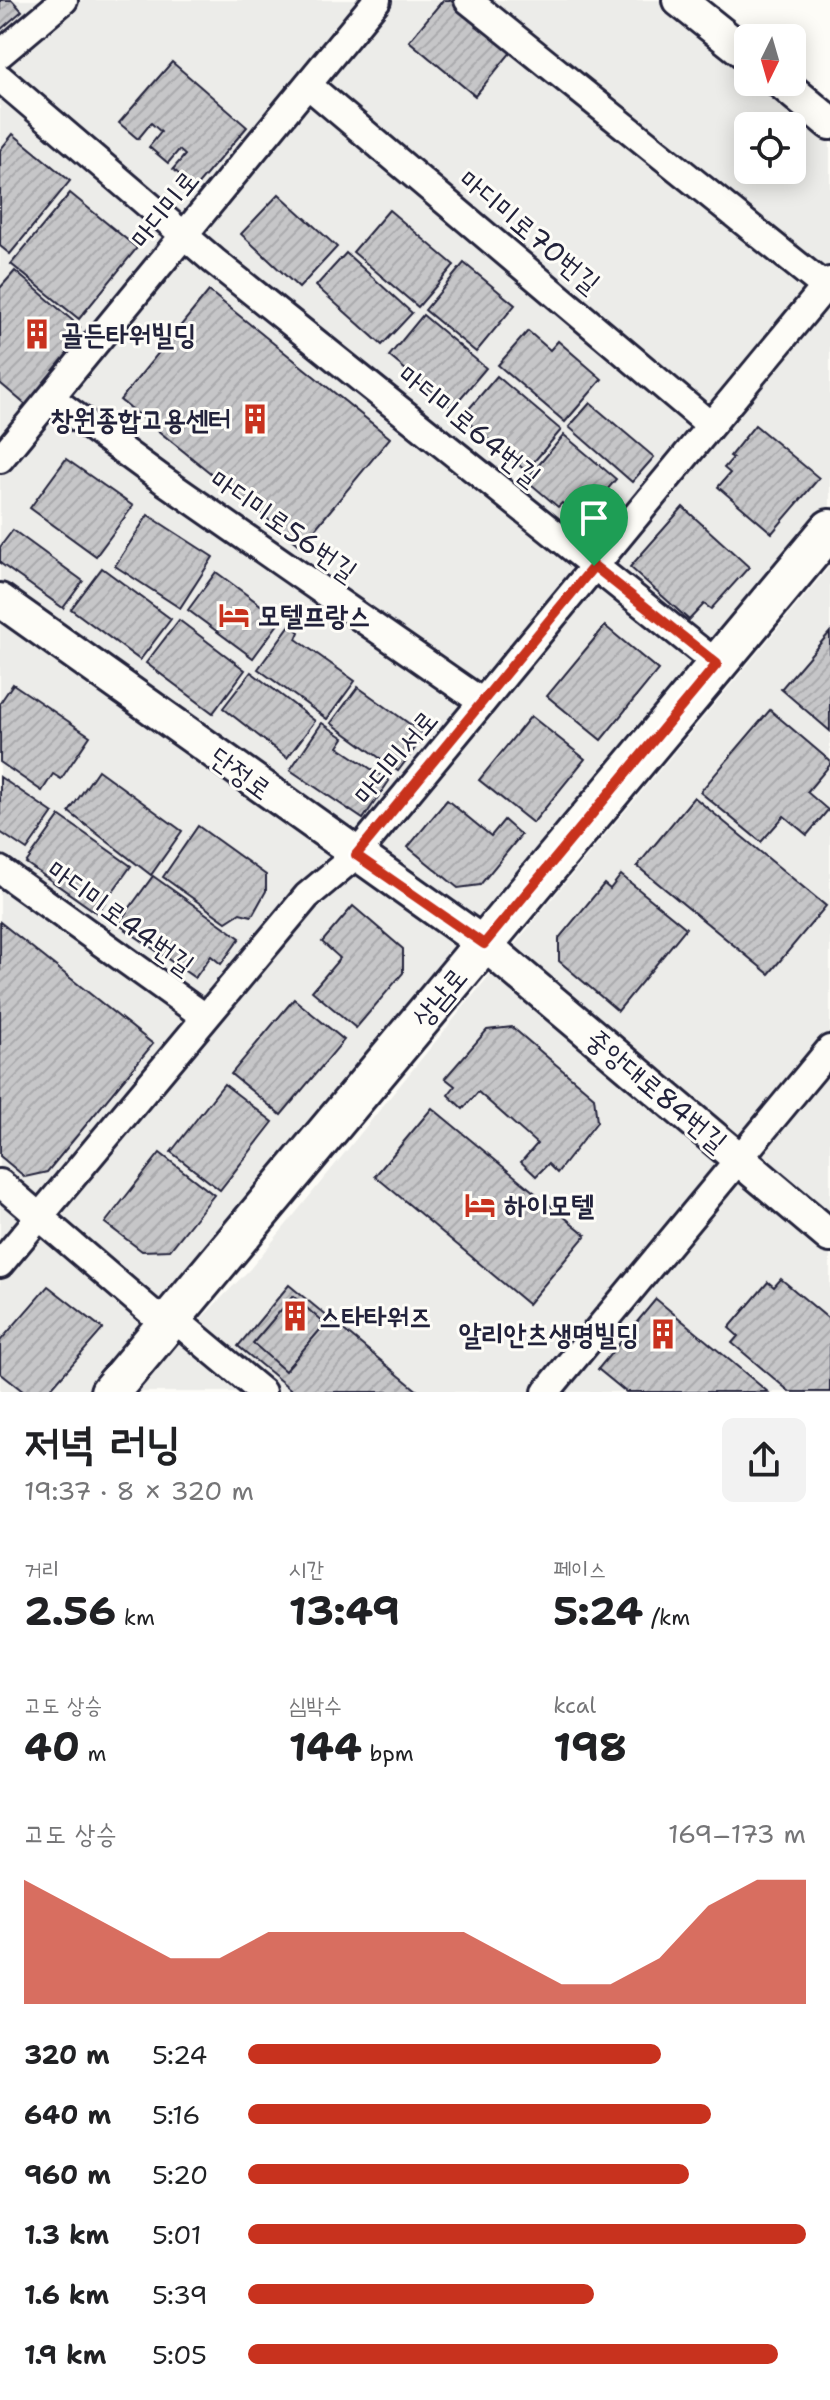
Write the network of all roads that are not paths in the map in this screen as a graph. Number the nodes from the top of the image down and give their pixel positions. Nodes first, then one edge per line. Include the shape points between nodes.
1 (64, 0) edge
2 (377, 0) edge
3 (468, 0) edge
4 (679, 0) edge
5 (734, 44) edge
6 (0, 54) edge
7 (0, 78) edge
8 (308, 85) junction
9 (798, 96) edge
10 (830, 123) edge
11 (184, 236) junction
12 (828, 284) edge
13 (51, 398) junction
14 (710, 425) junction
15 (0, 459) edge
16 (830, 529) edge
17 (594, 566) junction
18 (0, 600) edge
19 (717, 664) junction
20 (482, 702) junction
21 (356, 855) junction
22 (0, 870) edge
23 (484, 944) junction
24 (205, 1017) junction
25 (830, 1049) edge
26 (739, 1160) junction
27 (0, 1183) edge
28 (39, 1217) junction
29 (830, 1236) edge
30 (0, 1264) edge
31 (169, 1321) junction
32 (110, 1392) edge
33 (262, 1392) edge
34 (546, 1392) edge

1 - 6 street
2 - 8 street, 마디미로
3 - 12 street
4 - 5 street
7 - 11 street, 마디미로64번길
8 - 11 street, 마디미로
8 - 14 street, 마디미로70번길
9 - 10 street
11 - 13 street, 마디미로
11 - 17 street, 마디미로64번길
12 - 14 street, 마디미서로
13 - 15 street, 마디미로
13 - 20 street, 마디미로56번길
14 - 17 street, 마디미서로
16 - 19 main road, 상남로
17 - 19 street, 마디미로64번길
17 - 20 street, 마디미서로
18 - 21 street, 단정로
19 - 23 main road, 상남로
20 - 21 street, 마디미서로
21 - 23 street, 단정로
21 - 24 street, 마디미서로 via 307,896
22 - 24 street, 마디미로44번길
23 - 26 street, 중앙대로84번길
23 - 31 main road, 상남로
24 - 28 street, 마디미서로
25 - 26 street
26 - 29 street, 중앙대로84번길
26 - 34 street
27 - 28 street
28 - 30 street, 마디미서로
28 - 31 street
31 - 32 main road, 상남로
31 - 33 street

